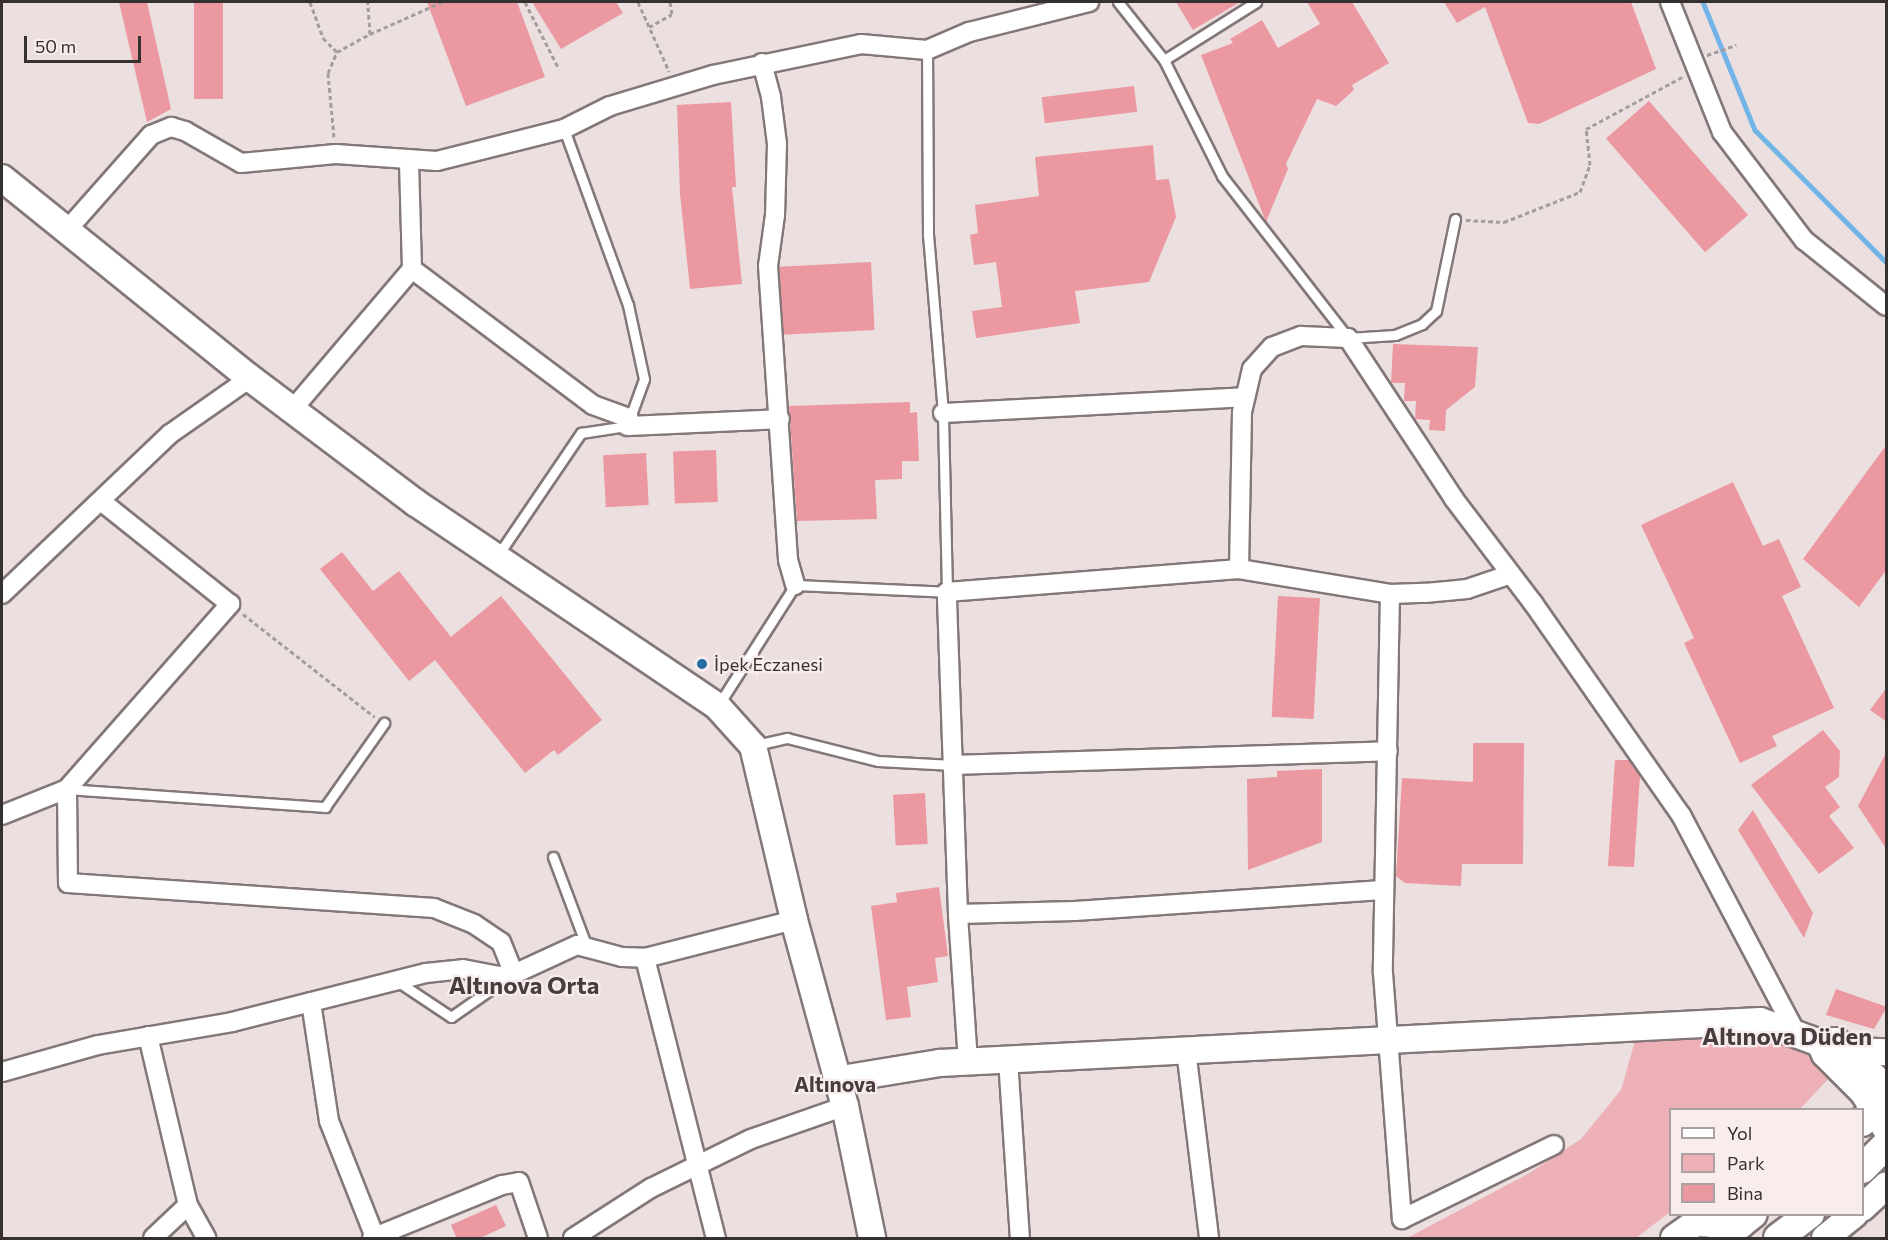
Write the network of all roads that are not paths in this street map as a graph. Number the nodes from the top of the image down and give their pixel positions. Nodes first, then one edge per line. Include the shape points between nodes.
1 (1089, 2) edge
2 (1118, 2) edge
3 (1256, 2) edge
4 (1670, 2) edge
5 (927, 50) junction
6 (1164, 60) junction
7 (762, 63) junction
8 (564, 129) junction
9 (409, 159) junction
10 (2, 178) edge
11 (1455, 219) road end
12 (67, 230) junction
13 (412, 269) junction
14 (1887, 306) edge
15 (1348, 339) junction
16 (250, 378) junction
17 (1245, 397) junction
18 (292, 410) junction
19 (943, 413) junction
20 (780, 419) junction
21 (628, 422) junction
22 (102, 502) junction
23 (496, 558) junction
24 (1239, 569) junction
25 (1511, 574) junction
26 (795, 585) junction
27 (947, 592) junction
28 (2, 594) edge
29 (1390, 594) junction
30 (717, 706) junction
31 (384, 723) road end
32 (753, 746) junction
33 (1388, 751) junction
34 (953, 765) junction
35 (67, 789) junction
36 (2, 815) edge
37 (553, 857) dead end
38 (1383, 890) junction
39 (958, 914) junction
40 (794, 921) junction
41 (586, 945) junction
42 (645, 958) junction
43 (506, 975) junction
44 (396, 981) junction
45 (311, 1002) junction
46 (1796, 1032) junction
47 (148, 1036) junction
48 (1385, 1040) junction
49 (1820, 1043) junction
50 (1186, 1050) junction
51 (1850, 1052) junction
52 (1887, 1052) edge
53 (1008, 1059) junction
54 (968, 1062) junction
55 (3, 1066) edge
56 (836, 1080) junction
57 (845, 1106) junction
58 (1879, 1110) edge
59 (1554, 1145) dead end
60 (1887, 1145) edge
61 (699, 1164) junction
62 (1864, 1167) edge
63 (1887, 1186) edge
64 (188, 1205) junction
65 (1864, 1207) edge
66 (1809, 1216) edge
67 (1854, 1216) edge
68 (1702, 1219) edge
69 (1738, 1226) edge
70 (373, 1238) edge
71 (153, 1239) edge
72 (206, 1239) edge
73 (538, 1239) edge
74 (573, 1239) edge
75 (716, 1239) edge
76 (872, 1239) edge
77 (1020, 1239) edge
78 (1209, 1239) edge
79 (1674, 1239) edge
80 (1778, 1239) edge
81 (1825, 1239) edge

1 - 5 street via 969,32
2 - 6 lane
3 - 6 lane
4 - 14 street via 1722,132 1804,240
5 - 7 street via 861,44
5 - 19 lane via 928,236
6 - 15 lane via 1222,176
7 - 8 street via 610,106
7 - 20 street via 777,144 775,215 768,266
8 - 9 street via 437,161
8 - 21 lane via 628,305 641,355 644,379
9 - 12 street via 336,154 241,163 171,127 151,135
9 - 13 street
10 - 12 street
11 - 15 lane via 1436,311 1410,330
12 - 16 street
13 - 18 street
13 - 21 street via 593,405
15 - 17 street via 1301,336 1272,346 1252,369
15 - 25 street via 1454,499
16 - 18 street
16 - 22 street via 170,434
17 - 19 street
17 - 24 street
18 - 23 street
19 - 27 lane
20 - 21 street
20 - 26 street via 789,560
21 - 23 lane via 581,433
22 - 28 street
22 - 35 street via 230,604
23 - 30 street
24 - 27 street
24 - 29 street
25 - 29 street via 1467,589
25 - 46 street via 1681,815
26 - 27 lane
26 - 30 lane
27 - 34 street
29 - 33 street
30 - 32 street
31 - 35 lane via 325,807
32 - 34 lane via 787,738 878,761
32 - 40 street
33 - 34 street
33 - 38 street
34 - 39 street
35 - 36 street
35 - 43 street via 68,883 434,908 474,924 501,942
37 - 41 lane
38 - 39 street via 1075,911
38 - 48 street
39 - 54 street
40 - 42 street
40 - 56 street
41 - 42 street via 622,957
41 - 43 street via 577,945
42 - 61 street
43 - 44 street via 463,969
43 - 44 lane via 450,1017
44 - 45 street
45 - 47 street
45 - 70 street via 329,1121
46 - 48 street via 1760,1021
46 - 49 street
47 - 55 street
47 - 64 street
48 - 50 street
48 - 59 street via 1402,1219
49 - 51 street via 1836,1041
49 - 58 street via 1825,1054
50 - 53 street
50 - 78 street
51 - 52 street
51 - 58 street
53 - 54 street
53 - 77 street
54 - 56 street
56 - 57 street
57 - 61 street via 751,1139
57 - 76 street
60 - 62 main road
61 - 74 street via 651,1188
61 - 75 street
63 - 65 street
64 - 71 street
64 - 72 street
66 - 80 main road
67 - 81 street
68 - 69 street
68 - 79 street
70 - 73 street via 502,1185 519,1182

